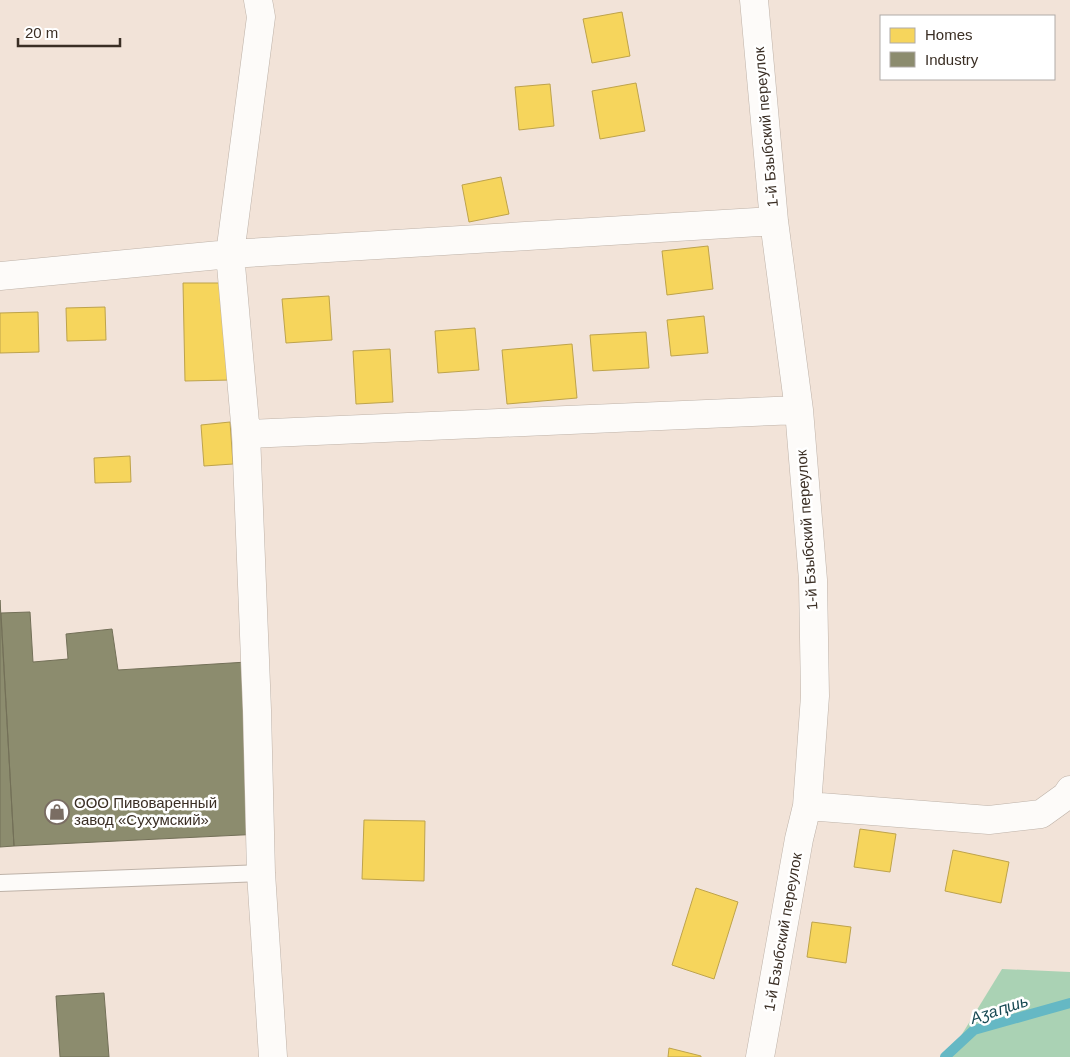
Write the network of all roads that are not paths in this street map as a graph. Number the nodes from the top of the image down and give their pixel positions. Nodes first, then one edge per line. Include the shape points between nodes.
1 (258, 0) edge
2 (754, 0) edge
3 (774, 221) junction
4 (230, 254) junction
5 (0, 276) edge
6 (799, 410) junction
7 (246, 434) junction
8 (1070, 790) edge
9 (808, 806) junction
10 (261, 873) junction
11 (0, 883) edge
12 (273, 1057) edge
13 (760, 1057) edge

1 - 4 street via 261,17
2 - 3 street, 1-й Бзыбский переулок
3 - 4 street
3 - 6 street, 1-й Бзыбский переулок
4 - 5 street
4 - 7 street
6 - 7 street
6 - 9 street, 1-й Бзыбский переулок via 813,580 815,696
7 - 10 street
8 - 9 street via 1041,814 989,820
9 - 13 street, 1-й Бзыбский переулок via 799,839
10 - 11 lane
10 - 12 street

